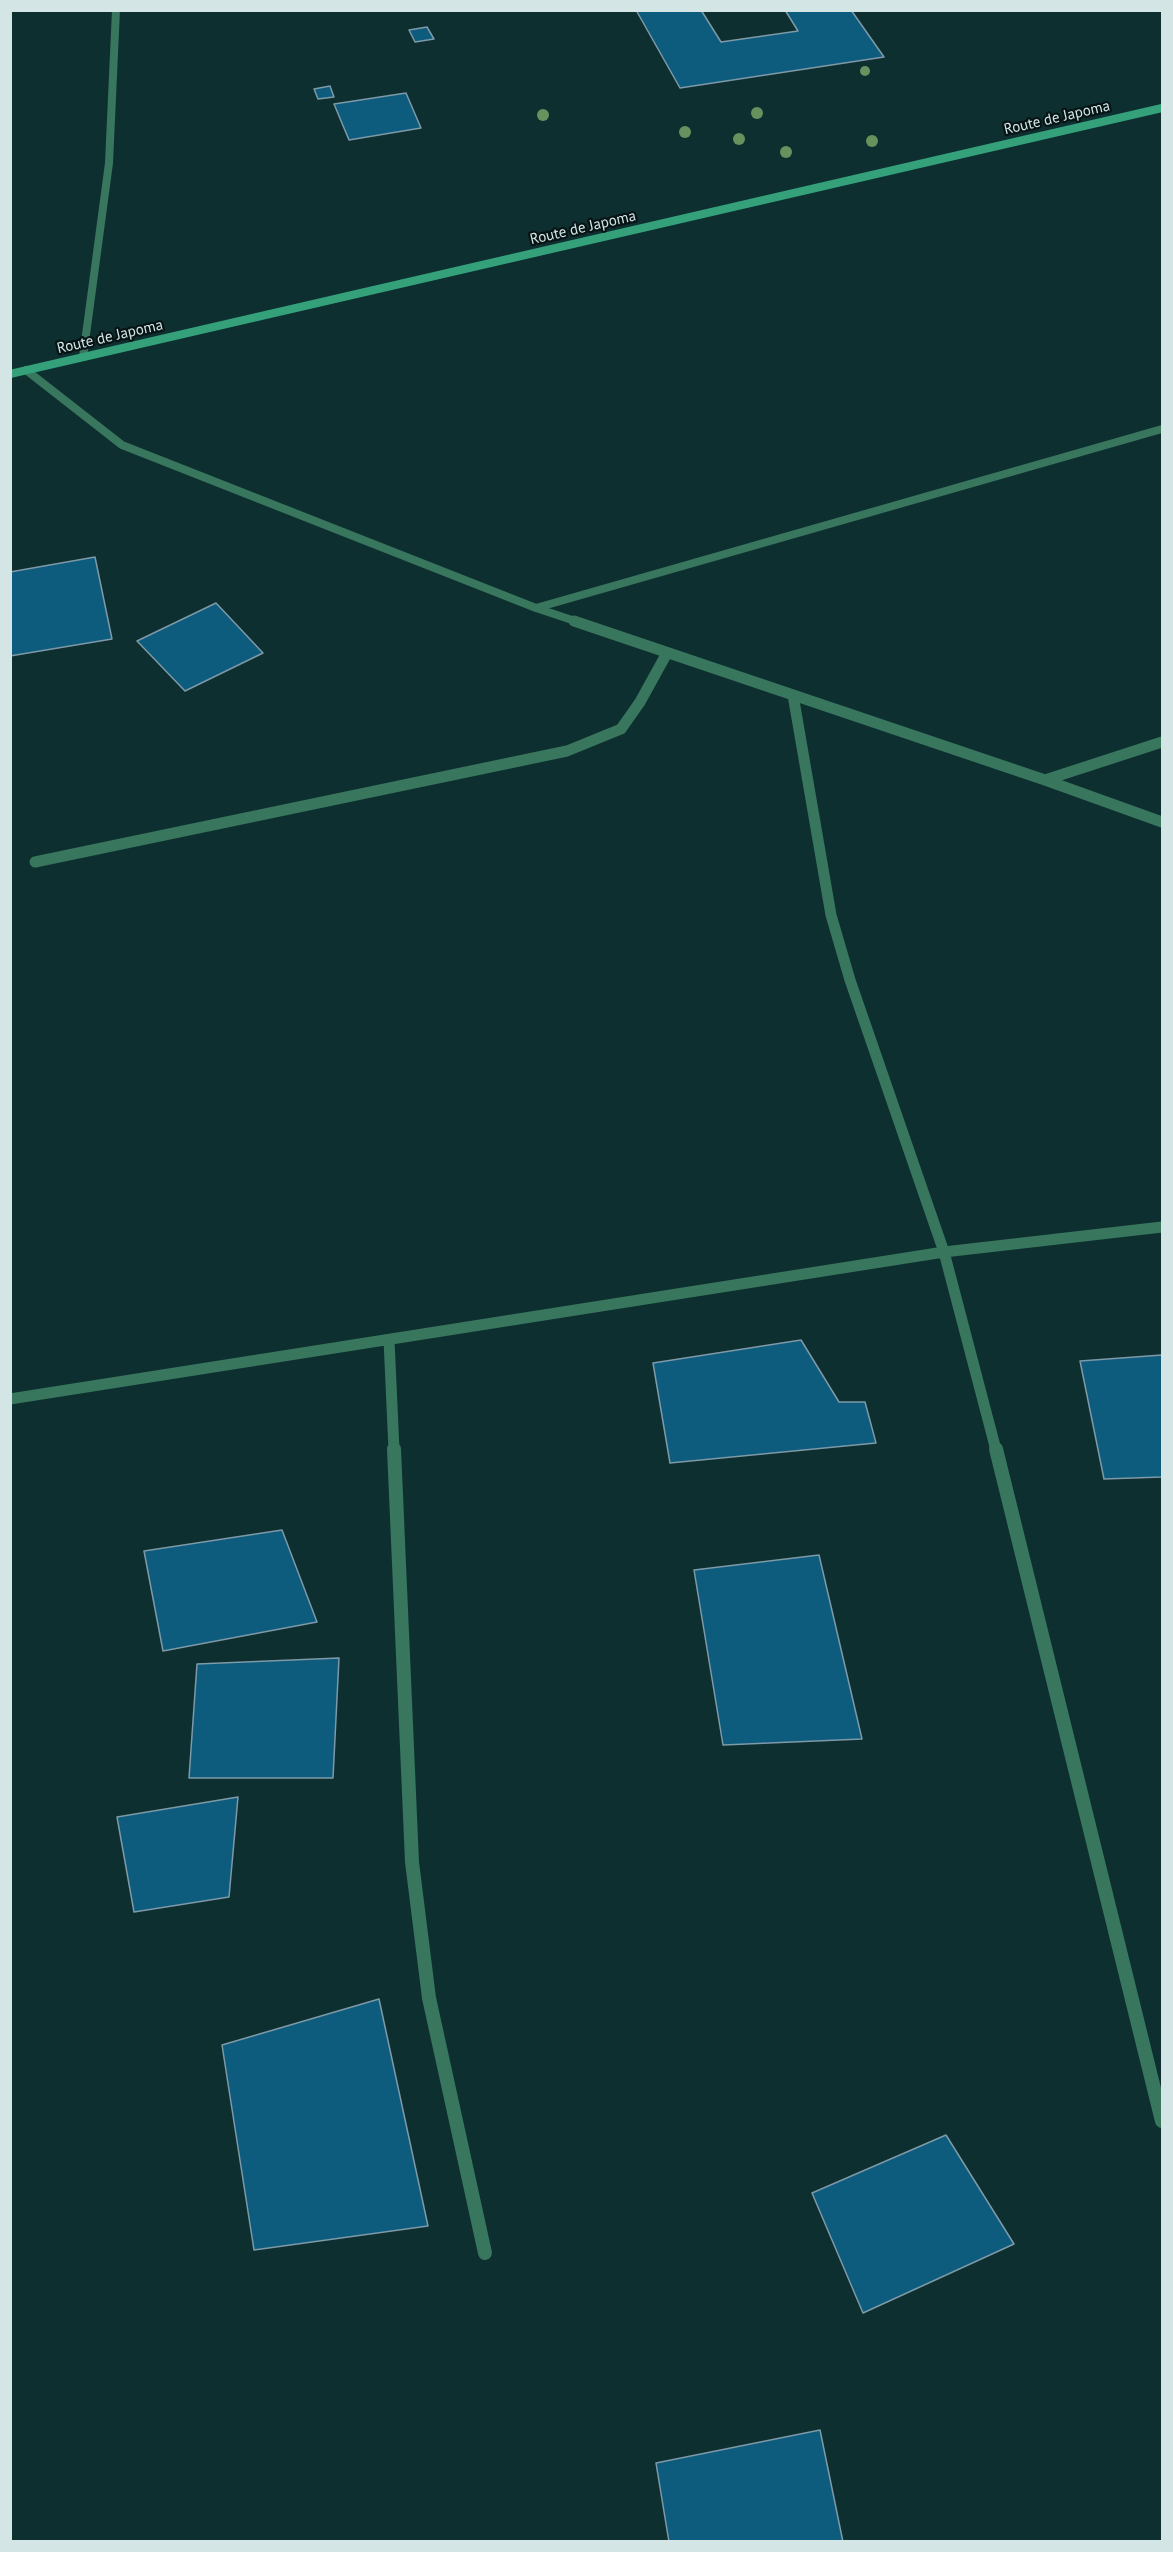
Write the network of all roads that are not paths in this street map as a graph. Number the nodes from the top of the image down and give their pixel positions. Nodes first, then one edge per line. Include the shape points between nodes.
1 (116, 10) edge
2 (1162, 108) edge
3 (83, 357) junction
4 (27, 370) junction
5 (10, 374) edge
6 (1162, 429) edge
7 (536, 608) junction
8 (667, 653) junction
9 (793, 695) junction
10 (1162, 742) edge
11 (1045, 780) junction
12 (1162, 822) edge
13 (35, 862) dead end
14 (1162, 1227) edge
15 (944, 1252) junction
16 (389, 1340) junction
17 (10, 1399) edge
18 (1162, 2121) edge
19 (484, 2253) dead end

1 - 3 street via 109,163
2 - 3 street, Route de Japoma
3 - 4 street, Route de Japoma
4 - 5 street, Route de Japoma
4 - 7 street via 122,446
6 - 7 street
7 - 8 street
8 - 9 street
8 - 13 street via 621,729 567,751
9 - 11 street
9 - 15 street via 831,915
10 - 11 street
11 - 12 street
14 - 15 street
15 - 16 street
15 - 18 street
16 - 17 street
16 - 19 street via 412,1862 429,1998

